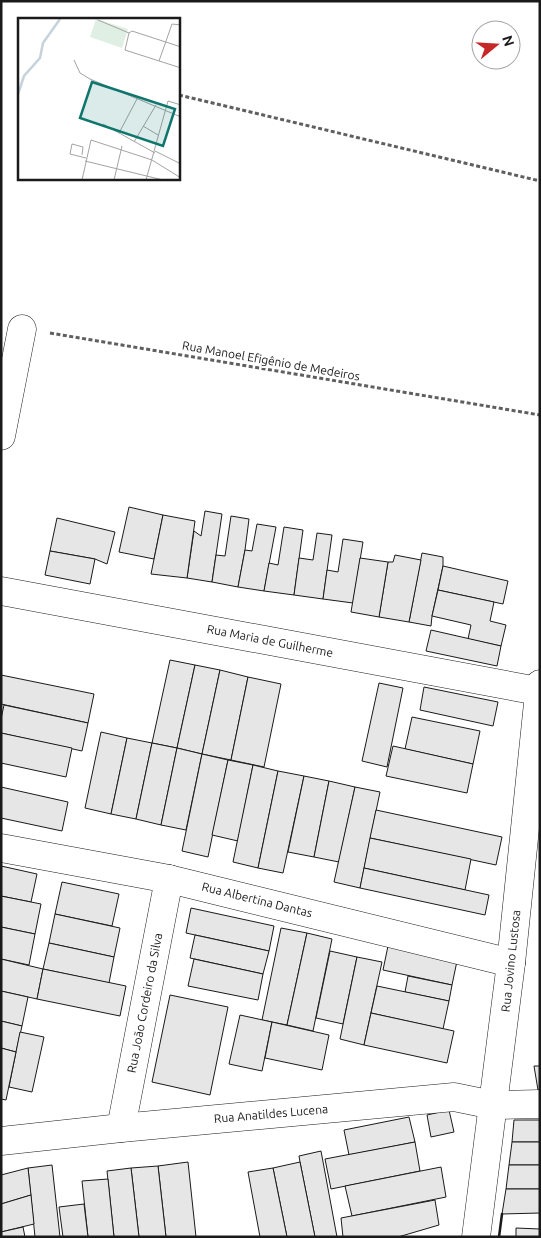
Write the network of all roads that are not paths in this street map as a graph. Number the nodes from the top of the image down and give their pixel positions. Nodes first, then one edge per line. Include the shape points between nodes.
1 (22, 329) road end
2 (1, 436) edge
3 (1, 590) edge
4 (539, 688) edge
5 (1, 848) edge
6 (169, 879) junction
7 (511, 964) junction
8 (540, 1104) edge
9 (493, 1105) junction
10 (121, 1128) junction
11 (1, 1141) edge
12 (476, 1237) edge

1 - 2 street
3 - 4 street, Rua Maria de Guilherme
4 - 7 street, Rua Jovino Lustosa
5 - 6 street, Rua Albertina Dantas
6 - 7 street, Rua Albertina Dantas
6 - 10 street, Rua João Cordeiro da Silva
7 - 9 street, Rua Jovino Lustosa
8 - 9 street, Rua Anatildes Lucena
9 - 10 street, Rua Anatildes Lucena via 454,1097
9 - 12 street, Rua Jovino Lustosa
10 - 11 street, Rua Anatildes Lucena

